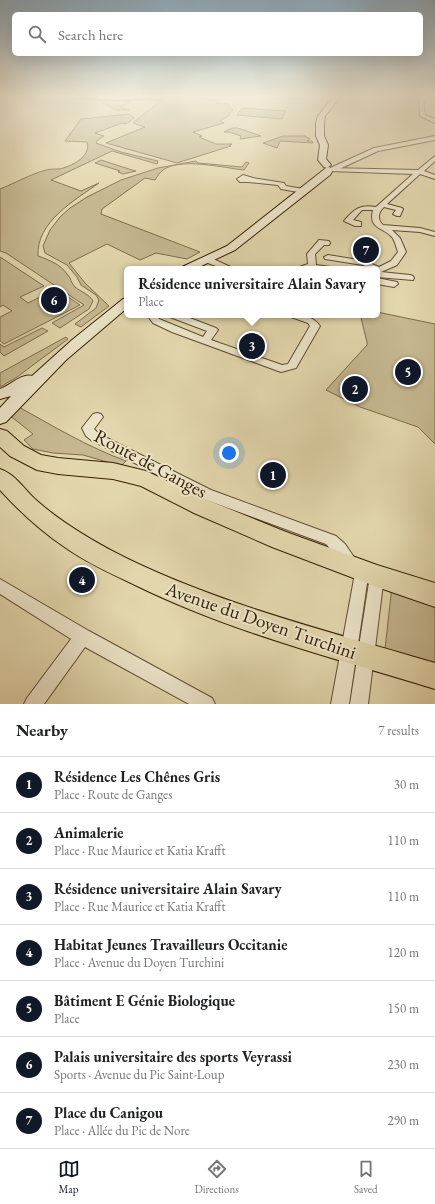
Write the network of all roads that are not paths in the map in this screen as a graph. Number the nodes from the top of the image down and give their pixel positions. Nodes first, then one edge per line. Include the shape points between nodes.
1 (321, 130) edge
2 (435, 139) edge
3 (435, 158) edge
4 (350, 161) junction
5 (341, 166) junction
6 (327, 167) junction
7 (435, 169) edge
8 (352, 170) junction
9 (420, 172) junction
10 (435, 177) edge
11 (250, 180) dead end
12 (304, 190) junction
13 (379, 207) junction
14 (397, 214) dead end
15 (358, 224) dead end
16 (380, 227) junction
17 (435, 234) edge
18 (326, 243) dead end
19 (328, 257) dead end
20 (208, 260) junction
21 (193, 266) edge
22 (223, 266) edge
23 (312, 266) edge
24 (370, 266) edge
25 (380, 270) edge
26 (380, 272) edge
27 (410, 278) dead end
28 (380, 282) edge
29 (394, 284) dead end
30 (124, 304) edge
31 (154, 318) edge
32 (181, 318) edge
33 (302, 318) edge
34 (205, 341) junction
35 (53, 363) junction
36 (0, 394) edge
37 (97, 416) dead end
38 (0, 418) edge
39 (0, 436) edge
40 (0, 477) edge
41 (226, 510) junction
42 (364, 571) junction
43 (0, 586) edge
44 (435, 595) edge
45 (83, 637) junction
46 (356, 652) junction
47 (435, 676) edge
48 (33, 704) edge
49 (206, 704) edge
50 (340, 704) edge
51 (359, 704) edge

1 - 6 main road via 317,148
2 - 4 street via 393,147
3 - 9 street
4 - 5 street
4 - 6 street
5 - 6 street
5 - 8 street
6 - 8 street
6 - 12 main road via 327,173
7 - 9 street
8 - 9 street
9 - 10 street
9 - 13 street
11 - 12 street via 282,184 282,188 286,189
12 - 20 main road via 245,238
13 - 14 street via 400,210
13 - 15 street via 361,207 348,221
13 - 16 street via 376,220
16 - 17 street via 420,230
16 - 25 street via 395,237 402,252 394,263
18 - 23 street via 322,242 311,254
19 - 24 street
20 - 21 main road
20 - 22 street
26 - 27 street
28 - 29 street
30 - 35 main road
31 - 34 street
32 - 34 street via 213,330
33 - 34 street via 311,321 315,326 292,366 280,369
35 - 36 main road via 11,391
35 - 38 main road
37 - 41 street, Route de Ganges via 88,428 90,433 206,494
39 - 41 main road, Route de Ganges via 17,451 37,462 113,471 146,479
40 - 46 main road, Avenue du Doyen Turchini via 29,507 74,541 119,566 172,591 243,618
41 - 42 main road, Route de Ganges via 280,540
42 - 44 main road, Route de Ganges
42 - 46 street
43 - 45 street
45 - 48 street
45 - 49 street
46 - 47 main road, Avenue du Doyen Turchini
46 - 50 street
46 - 51 street

